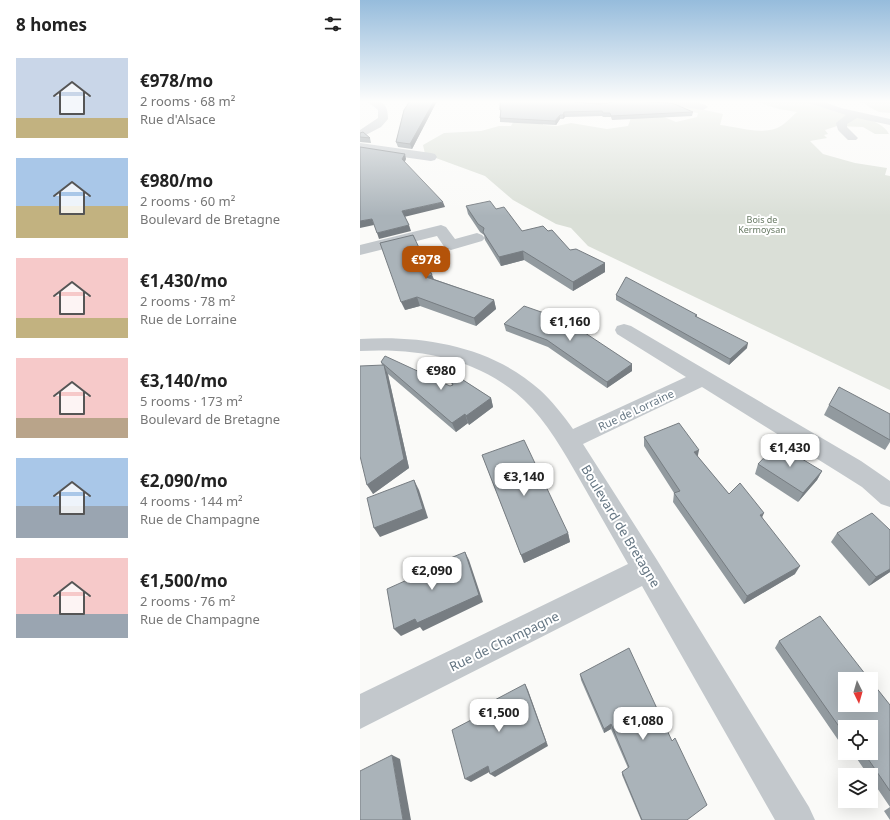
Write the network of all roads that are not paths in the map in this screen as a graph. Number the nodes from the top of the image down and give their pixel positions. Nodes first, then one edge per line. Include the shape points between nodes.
1 (360, 146) edge
2 (431, 157) dead end
3 (477, 238) dead end
4 (360, 251) edge
5 (624, 330) dead end
6 (360, 345) edge
7 (703, 378) junction
8 (569, 441) junction
9 (890, 496) edge
10 (648, 569) junction
11 (360, 712) edge
12 (796, 820) edge

1 - 2 street
3 - 4 street via 451,245 441,230
5 - 7 street
6 - 8 street, Boulevard de Bretagne via 416,346 483,363 504,374 531,394
7 - 8 street, Rue de Lorraine
7 - 9 street via 852,468
8 - 10 street, Boulevard de Bretagne
10 - 11 street, Rue de Champagne
10 - 12 street, Boulevard de Bretagne

